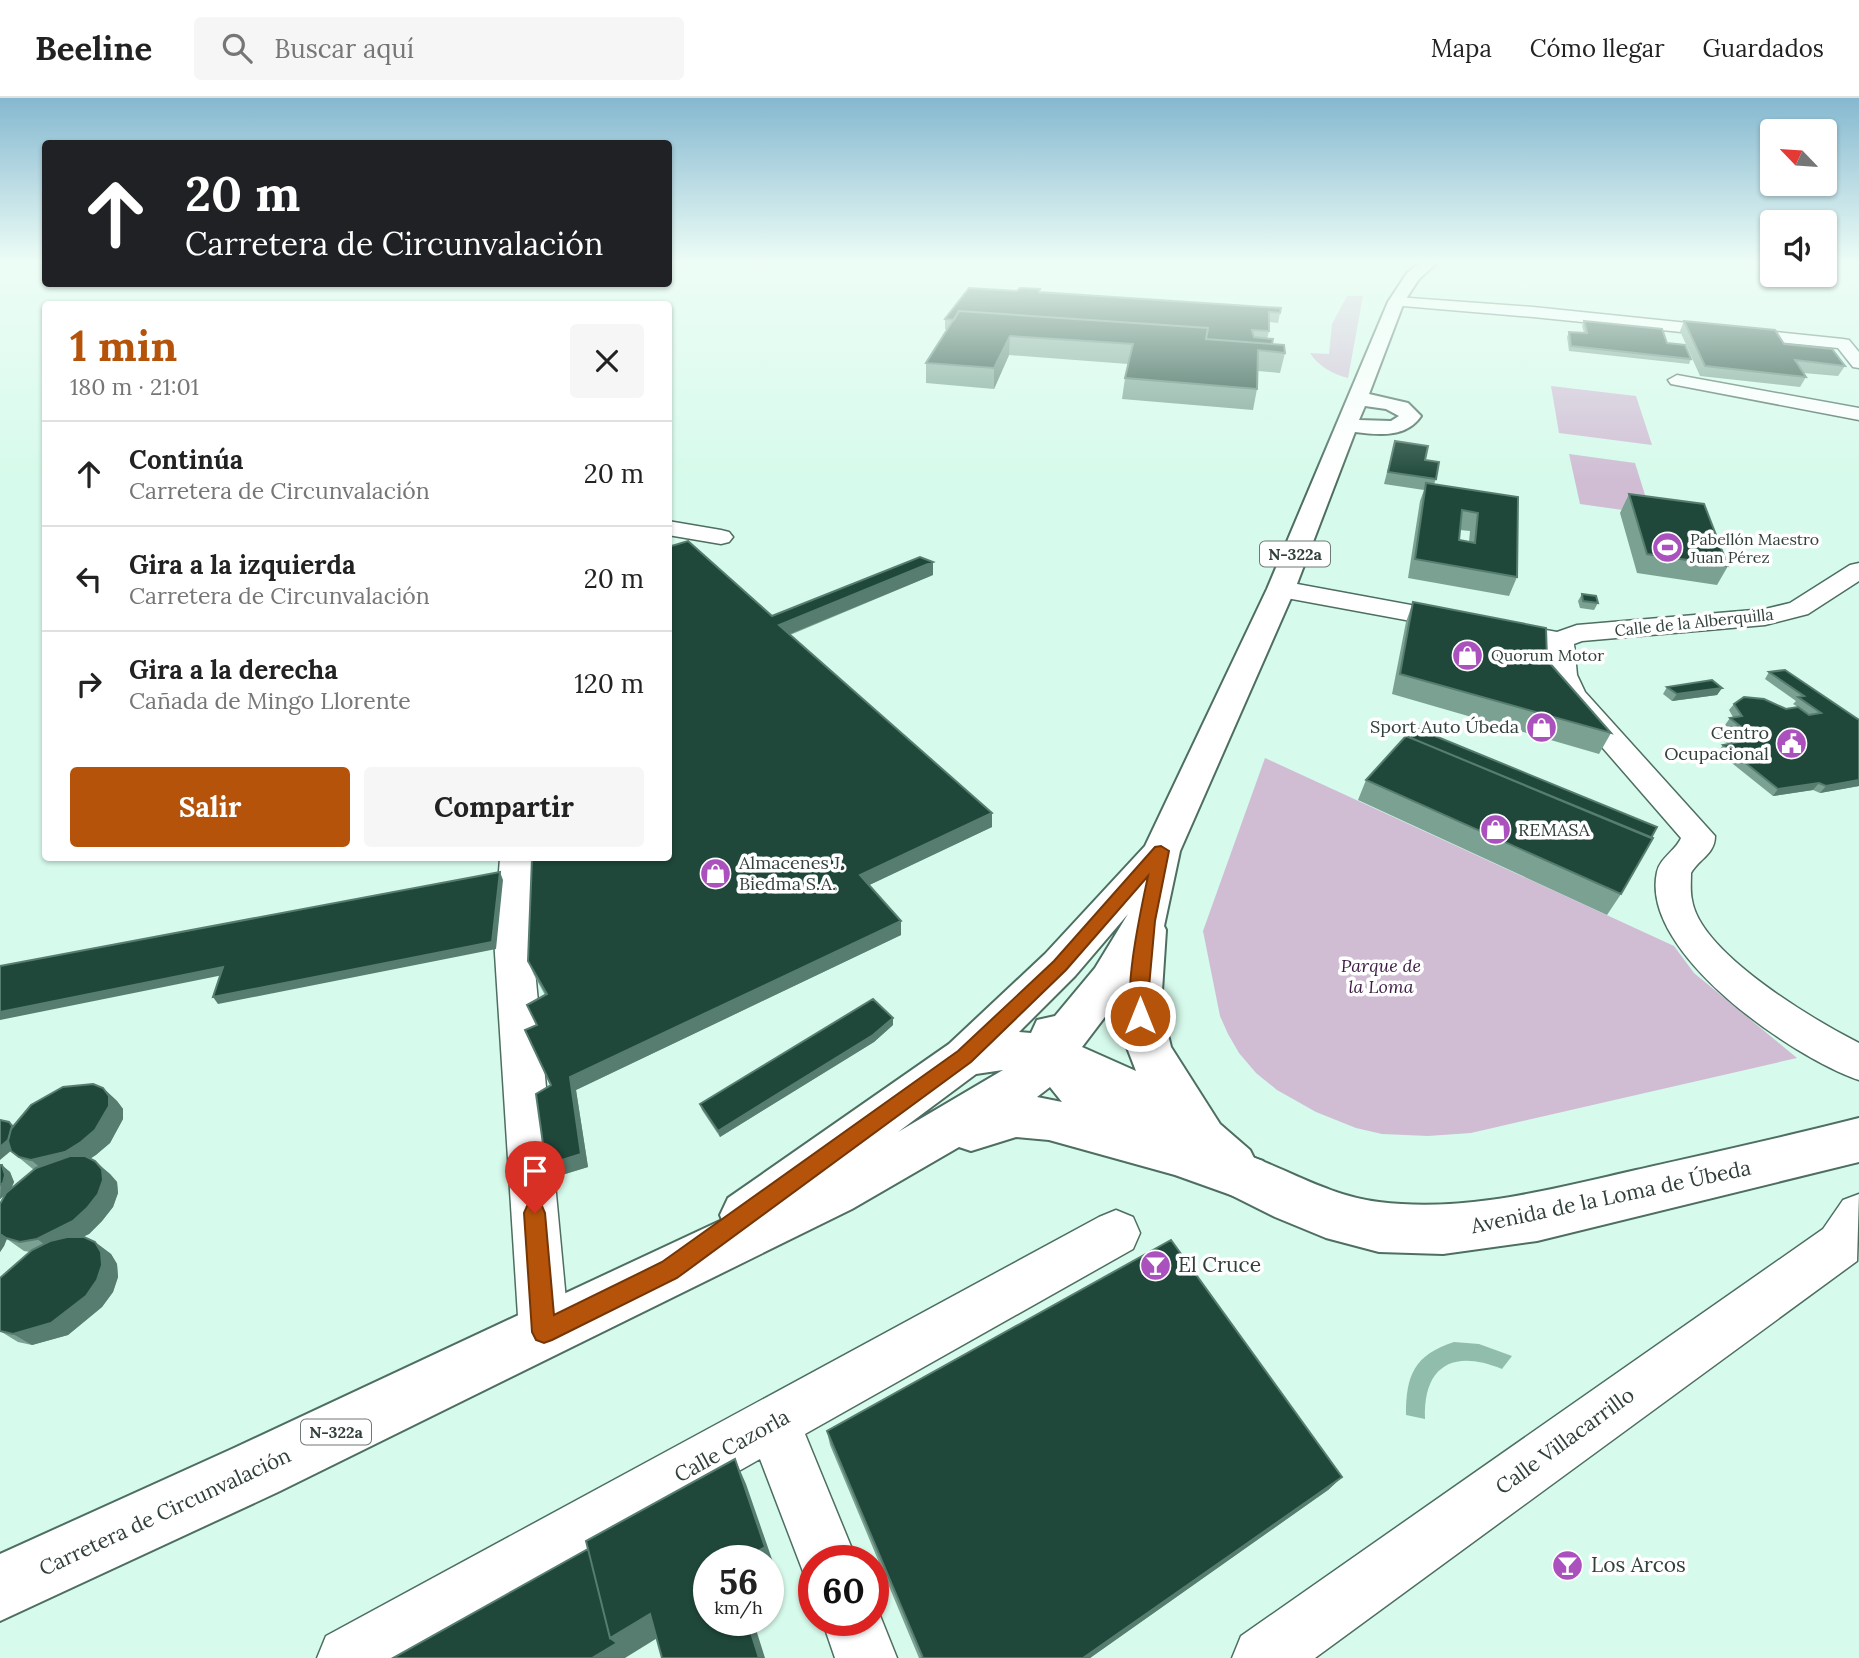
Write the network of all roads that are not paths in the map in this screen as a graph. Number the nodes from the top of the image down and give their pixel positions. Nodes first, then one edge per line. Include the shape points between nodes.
1 (1383, 335) edge
2 (1755, 335) edge
3 (1859, 363) edge
4 (1677, 380) dead end
5 (1357, 399) junction
6 (1859, 414) edge
7 (1347, 425) junction
8 (672, 529) edge
9 (721, 537) dead end
10 (1859, 570) edge
11 (1281, 589) junction
12 (1560, 640) junction
13 (517, 861) edge
14 (1136, 906) junction
15 (965, 1056) junction
16 (1050, 1056) junction
17 (1859, 1062) edge
18 (1859, 1140) edge
19 (1189, 1145) junction
20 (913, 1149) junction
21 (1859, 1216) edge
22 (1116, 1233) dead end
23 (669, 1270) junction
24 (544, 1332) junction
25 (773, 1423) junction
26 (822, 1545) edge
27 (0, 1588) edge
28 (858, 1636) edge
29 (348, 1658) edge
30 (866, 1658) edge
31 (1263, 1658) edge

1 - 5 main road, N-322a
2 - 3 street via 1843,344
4 - 6 street
5 - 7 main road, N-322a
5 - 7 main road via 1393,405 1411,416 1396,426
7 - 11 main road, N-322a
8 - 9 street
10 - 12 street, Calle de la Alberquilla via 1792,612 1577,633
11 - 12 street, Calle de la Alberquilla
11 - 14 main road, Carretera de Circunvalación / N-322a
12 - 17 street via 1563,675 1572,695 1698,836 1699,845 1677,865 1672,882 1675,909 1685,930 1706,958 1740,986
13 - 24 street via 513,938
14 - 15 main road, Carretera de Circunvalación / N-322a via 1060,965
14 - 16 main road, Carretera de Circunvalación / N-322a via 1110,979
14 - 19 main road via 1140,1016
15 - 16 main road via 1036,1052
15 - 23 main road, Carretera de Circunvalación / N-322a
16 - 19 main road via 1102,1113
16 - 20 main road, Carretera de Circunvalación / N-322a via 1031,1077
18 - 19 main road, Avenida de la Loma de Úbeda via 1496,1226 1443,1231 1377,1227 1339,1219 1297,1203
19 - 20 main road via 1016,1115
20 - 23 main road, Carretera de Circunvalación / N-322a
21 - 31 street, Calle Villacarrillo via 1840,1245
22 - 25 street, Calle Cazorla
23 - 24 main road, Carretera de Circunvalación / N-322a
24 - 27 main road, Carretera de Circunvalación / N-322a
25 - 26 street
25 - 29 street, Calle Cazorla
28 - 30 street

